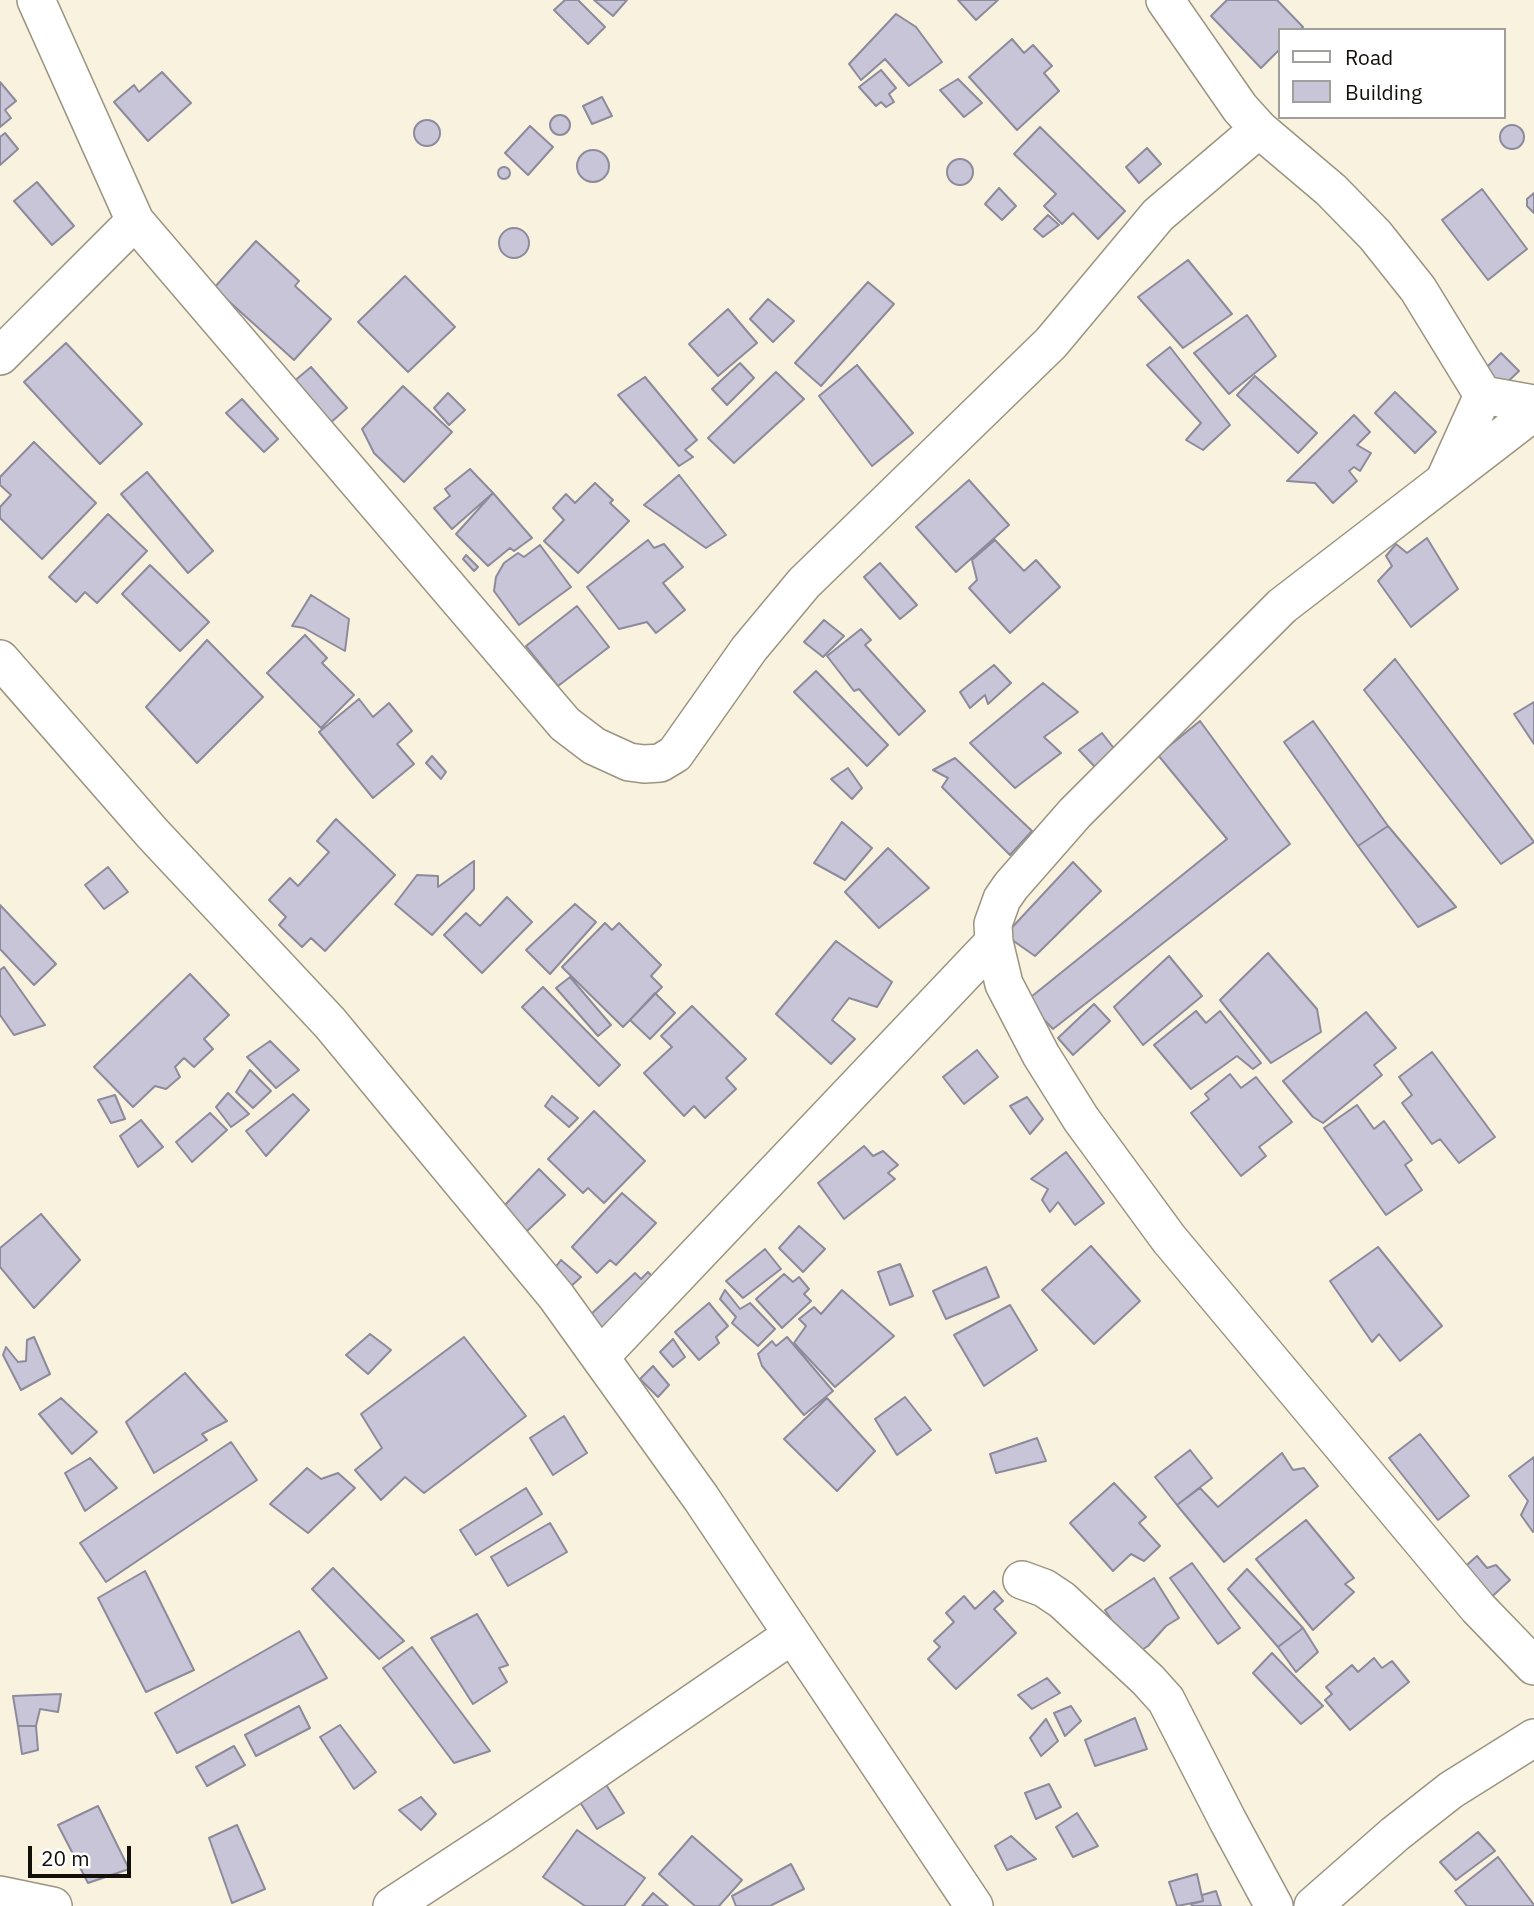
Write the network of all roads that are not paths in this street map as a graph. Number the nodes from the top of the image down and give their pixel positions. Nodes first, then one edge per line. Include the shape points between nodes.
1 (36, 0) edge
2 (1165, 0) edge
3 (1259, 129) junction
4 (135, 221) junction
5 (0, 356) edge
6 (1483, 395) junction
7 (1534, 404) edge
8 (1534, 412) edge
9 (1445, 479) junction
10 (0, 659) edge
11 (994, 942) junction
12 (600, 1357) junction
13 (1022, 1580) dead end
14 (792, 1635) junction
15 (1534, 1666) edge
16 (1534, 1738) edge
17 (0, 1895) edge
18 (53, 1906) edge
19 (392, 1906) edge
20 (974, 1906) edge
21 (1274, 1906) edge
22 (1313, 1906) edge

1 - 4 street
2 - 3 street
3 - 4 street via 1158,215 1051,343 804,583 749,649 675,754 660,763 629,762 594,746 565,724
3 - 6 street via 1375,235 1418,289
4 - 5 street
6 - 7 street
6 - 9 street
8 - 9 street
9 - 11 street via 1282,606 1075,813 1002,899 993,923
10 - 12 street via 153,834 330,1023 556,1296
11 - 12 street
11 - 15 street via 1004,984 1041,1055 1081,1119 1169,1239 1478,1608
12 - 14 street
13 - 21 street via 1062,1600 1166,1700
14 - 19 street
14 - 20 street
16 - 22 street via 1451,1790
17 - 18 street

